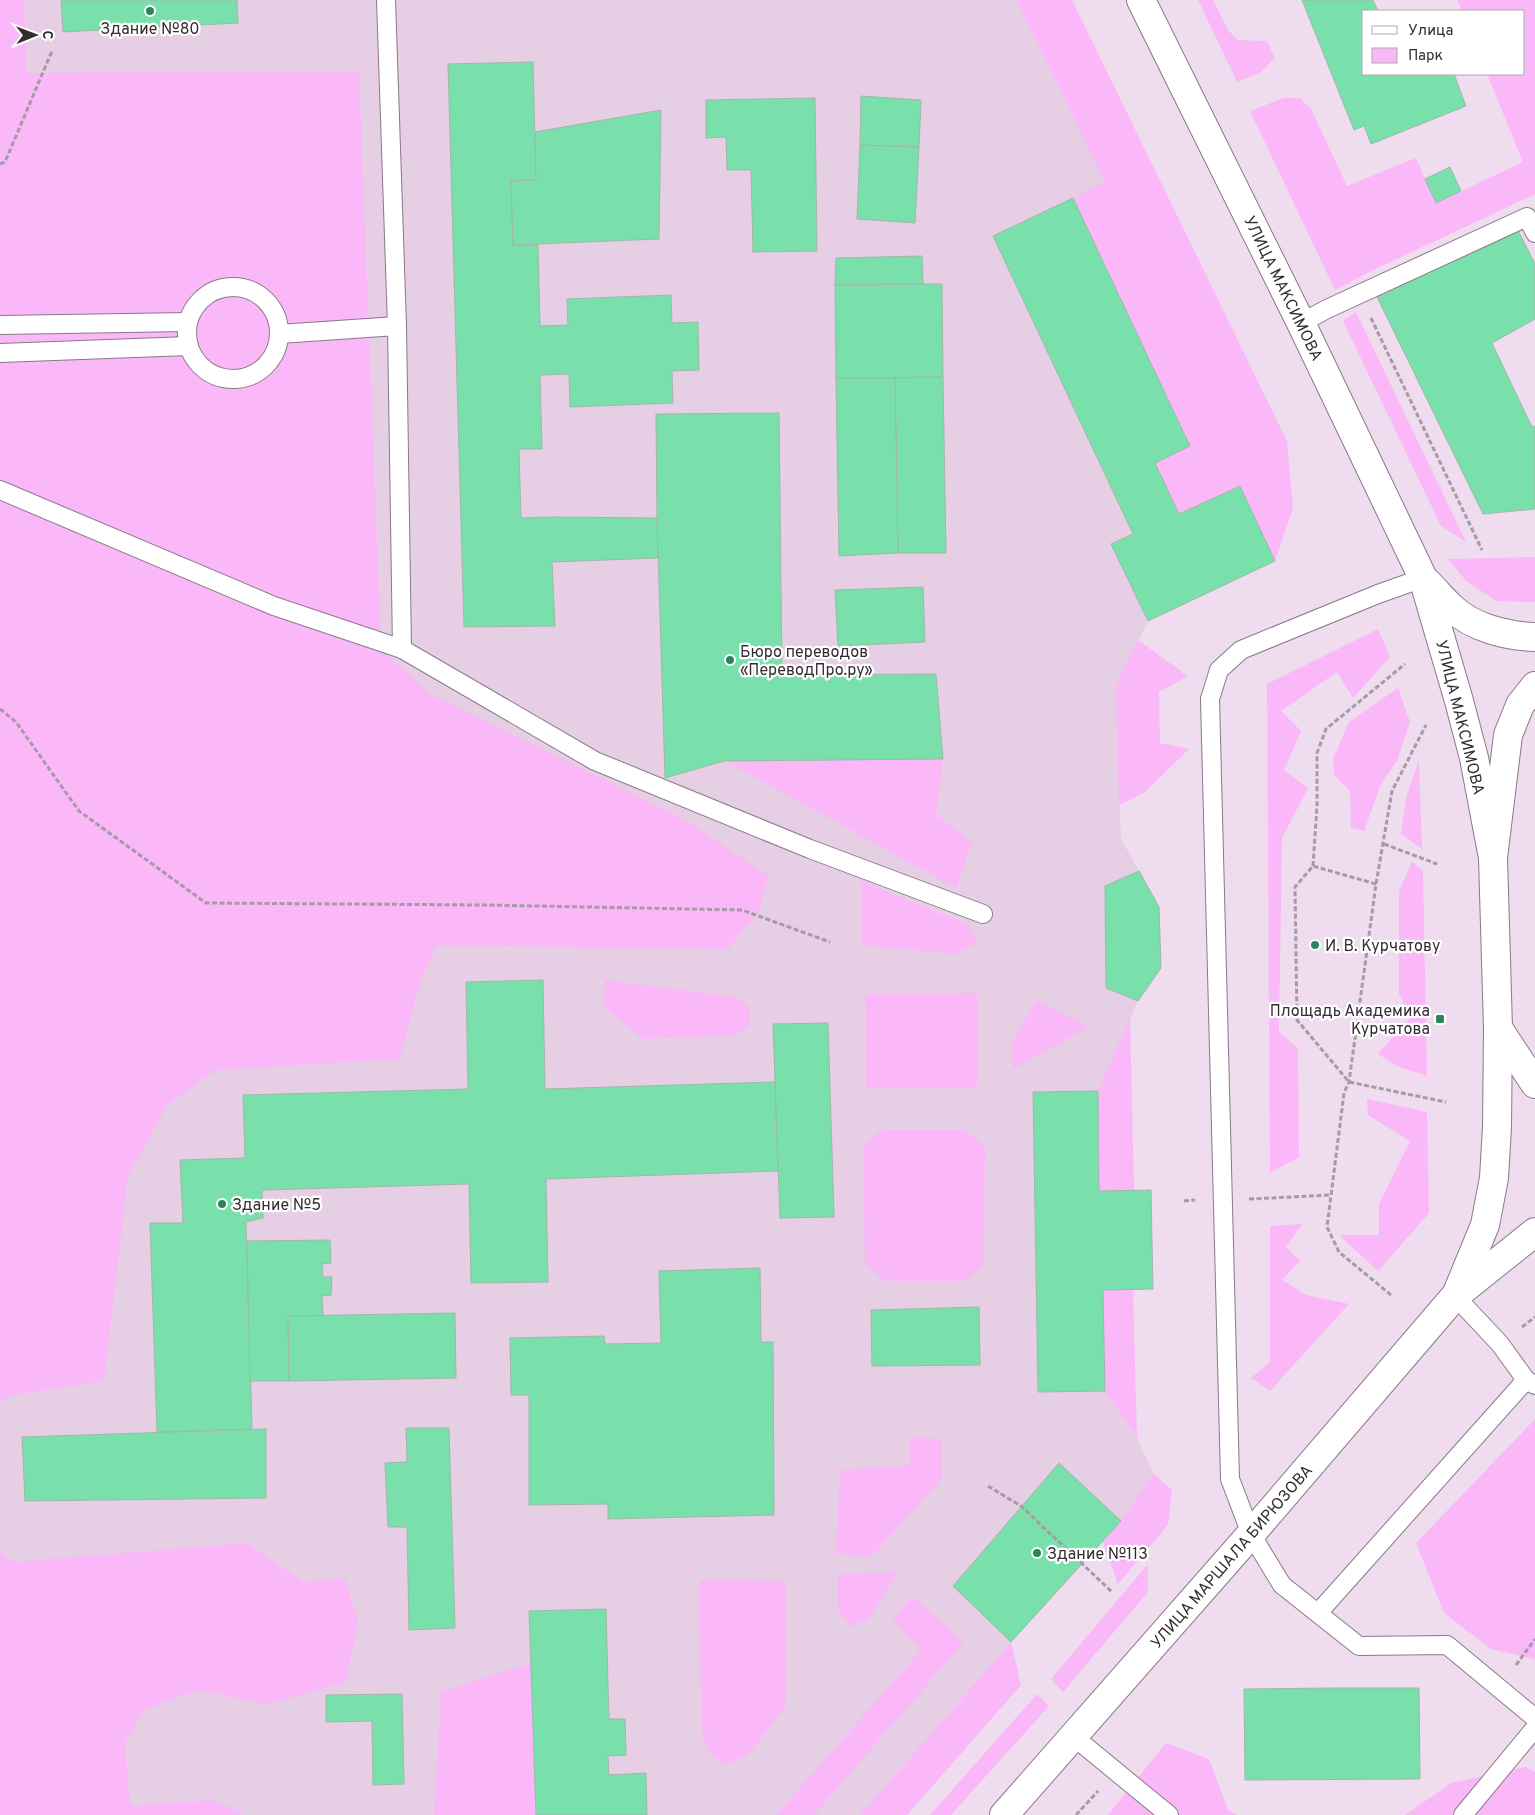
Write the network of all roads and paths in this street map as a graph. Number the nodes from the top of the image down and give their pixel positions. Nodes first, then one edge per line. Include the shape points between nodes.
1 (386, 0) edge
2 (1141, 0) edge
3 (52, 51) dead end
4 (0, 164) edge
5 (1535, 233) edge
6 (1359, 295) junction
7 (188, 322) junction
8 (1301, 323) junction
9 (0, 325) edge
10 (397, 326) junction
11 (279, 334) junction
12 (190, 346) junction
13 (0, 353) edge
14 (0, 490) edge
15 (1482, 550) dead end
16 (1423, 578) junction
17 (1535, 638) edge
18 (402, 649) junction
19 (1405, 664) dead end
20 (1535, 686) edge
21 (0, 709) edge
22 (1426, 725) dead end
23 (1384, 844) junction
24 (1493, 858) junction
25 (1437, 864) dead end
26 (1313, 866) junction
27 (1376, 884) junction
28 (983, 914) dead end
29 (830, 942) dead end
30 (1498, 1028) junction
31 (1349, 1082) junction
32 (1535, 1084) edge
33 (1446, 1102) dead end
34 (1331, 1195) junction
35 (1184, 1200) dead end
36 (1224, 1200) junction
37 (1535, 1232) edge
38 (1391, 1295) dead end
39 (1456, 1296) junction
40 (1531, 1383) edge
41 (988, 1486) dead end
42 (1251, 1534) junction
43 (1112, 1592) dead end
44 (1318, 1613) junction
45 (1535, 1639) edge
46 (1499, 1688) junction
47 (1535, 1718) edge
48 (1535, 1728) edge
49 (1074, 1737) junction
50 (1004, 1815) edge
51 (1169, 1815) edge
52 (1463, 1815) edge

1 - 10 lane
2 - 8 main road, УЛИЦА МАКСИМОВА
3 - 4 path via 5,162
5 - 6 lane via 1527,217
6 - 8 lane
6 - 15 path
7 - 9 lane
7 - 11 lane via 204,297 217,289 232,286 247,288 271,306 278,319
7 - 12 lane
8 - 16 main road, УЛИЦА МАКСИМОВА
10 - 11 lane
10 - 18 lane
11 - 12 lane via 270,361 247,377 232,379 206,370 196,360
12 - 13 lane
14 - 18 lane via 274,606
16 - 17 main road, УЛИЦА МАКСИМОВА via 1453,610 1480,625
16 - 24 main road, УЛИЦА МАКСИМОВА via 1474,758
16 - 36 lane via 1245,648 1218,670 1210,699
18 - 28 lane via 595,761 810,849
19 - 26 path via 1326,729 1317,753 1318,806
20 - 24 main road via 1520,705 1508,735
21 - 29 path via 16,722 79,811 206,903 742,910
22 - 23 path via 1392,791
23 - 25 path
23 - 27 path
24 - 30 main road, УЛИЦА МАРШАЛА БИРЮЗОВА
26 - 27 path
26 - 31 path via 1295,887 1297,1020
27 - 31 path
30 - 32 main road
30 - 39 main road, УЛИЦА МАРШАЛА БИРЮЗОВА via 1494,1178 1485,1224
31 - 33 path
31 - 34 path via 1344,1093
34 - 36 path
34 - 38 path via 1327,1227 1339,1252
35 - 36 path
36 - 42 lane via 1230,1479
37 - 39 main road, УЛИЦА МАРШАЛА БИРЮЗОВА
39 - 40 lane
39 - 42 main road, УЛИЦА МАРШАЛА БИРЮЗОВА
40 - 44 lane
41 - 43 path via 1021,1506
42 - 44 lane via 1282,1585
42 - 49 main road, УЛИЦА МАРШАЛА БИРЮЗОВА
44 - 46 lane via 1359,1646 1447,1645
45 - 46 path
46 - 47 lane
48 - 52 lane
49 - 50 main road, УЛИЦА МАРШАЛА БИРЮЗОВА
49 - 51 lane

